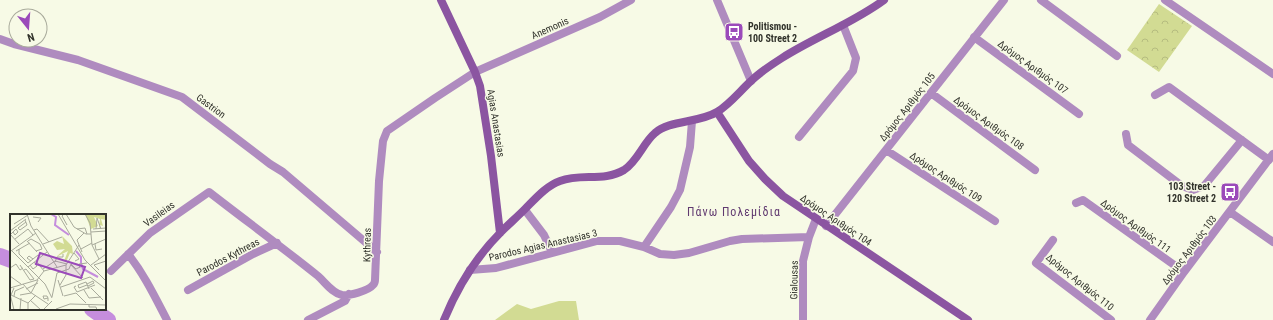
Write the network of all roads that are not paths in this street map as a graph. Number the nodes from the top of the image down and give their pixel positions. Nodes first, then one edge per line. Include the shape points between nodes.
1 (441, 0) edge
2 (631, 0) edge
3 (717, 0) edge
4 (884, 0) edge
5 (1004, 0) edge
6 (1041, 0) edge
7 (1165, 0) edge
8 (843, 25) junction
9 (974, 37) junction
10 (0, 39) edge
11 (1117, 56) dead end
12 (476, 72) junction
13 (1273, 74) edge
14 (751, 81) junction
15 (931, 93) junction
16 (1155, 95) dead end
17 (717, 112) junction
18 (1079, 114) dead end
19 (692, 121) junction
20 (1126, 134) dead end
21 (799, 137) dead end
22 (1242, 140) junction
23 (886, 150) junction
24 (1271, 157) edge
25 (1035, 170) dead end
26 (1076, 203) dead end
27 (525, 210) junction
28 (1230, 212) junction
29 (816, 219) junction
30 (995, 221) dead end
31 (826, 226) junction
32 (500, 233) junction
33 (808, 237) junction
34 (1053, 240) dead end
35 (1273, 242) edge
36 (277, 243) junction
37 (644, 247) junction
38 (377, 252) junction
39 (552, 252) junction
40 (128, 254) junction
41 (470, 270) junction
42 (111, 271) dead end
43 (1184, 272) junction
44 (188, 290) dead end
45 (349, 294) junction
46 (167, 320) edge
47 (308, 320) edge
48 (444, 320) edge
49 (803, 320) edge
50 (968, 320) edge
51 (1111, 320) edge
52 (1150, 320) edge

1 - 12 street, Agias Anastasias
2 - 12 street, Anemonis
3 - 14 street
4 - 8 street
5 - 9 street, Δρόμος Αριθμός 105
6 - 11 street
7 - 13 street
8 - 14 street via 784,57
8 - 21 street via 856,58 854,71
9 - 15 street, Δρόμος Αριθμός 105
9 - 18 street, Δρόμος Αριθμός 107
10 - 38 street, Gastrion via 78,60 182,97 283,172
12 - 32 street, Agias Anastasias via 483,97
12 - 38 street, Kythreas via 387,131 383,141 377,214
14 - 17 street
15 - 23 street, Δρόμος Αριθμός 105
15 - 25 street, Δρόμος Αριθμός 108
16 - 22 street via 1169,87
17 - 19 street
17 - 29 street, Δρόμος Αριθμός 104 via 764,179
19 - 27 street via 676,123 655,133 626,169 606,177 580,177 560,181 543,192
19 - 37 street via 690,148 680,190
20 - 22 street via 1128,145 1182,186 1193,190 1204,186
22 - 24 street
23 - 30 street, Δρόμος Αριθμός 109
23 - 31 street, Δρόμος Αριθμός 105
24 - 28 street, Δρόμος Αριθμός 103
26 - 43 street, Δρόμος Αριθμός 111 via 1083,200
27 - 32 street
27 - 39 street via 544,235
28 - 35 street
28 - 43 street, Δρόμος Αριθμός 103
29 - 31 street, Δρόμος Αριθμός 104
29 - 33 street, Gialousas
31 - 50 street, Δρόμος Αριθμός 104
32 - 41 street
33 - 37 street, Parodos Agias Anastasias 3 via 742,239 674,255 660,254
33 - 49 street, Gialousas via 803,261
34 - 51 street, Δρόμος Αριθμός 110 via 1036,263
36 - 40 street, Vasileias via 209,192 150,233
36 - 44 street, Parodos Kythreas
36 - 45 street via 326,282 334,292
37 - 39 street, Parodos Agias Anastasias 3 via 620,241 597,241
38 - 45 street, Kythreas via 373,286 362,292
39 - 41 street, Parodos Agias Anastasias 3 via 496,268
40 - 42 street, Vasileias
40 - 46 street
41 - 48 street
43 - 52 street, Δρόμος Αριθμός 103
45 - 47 street via 344,301

